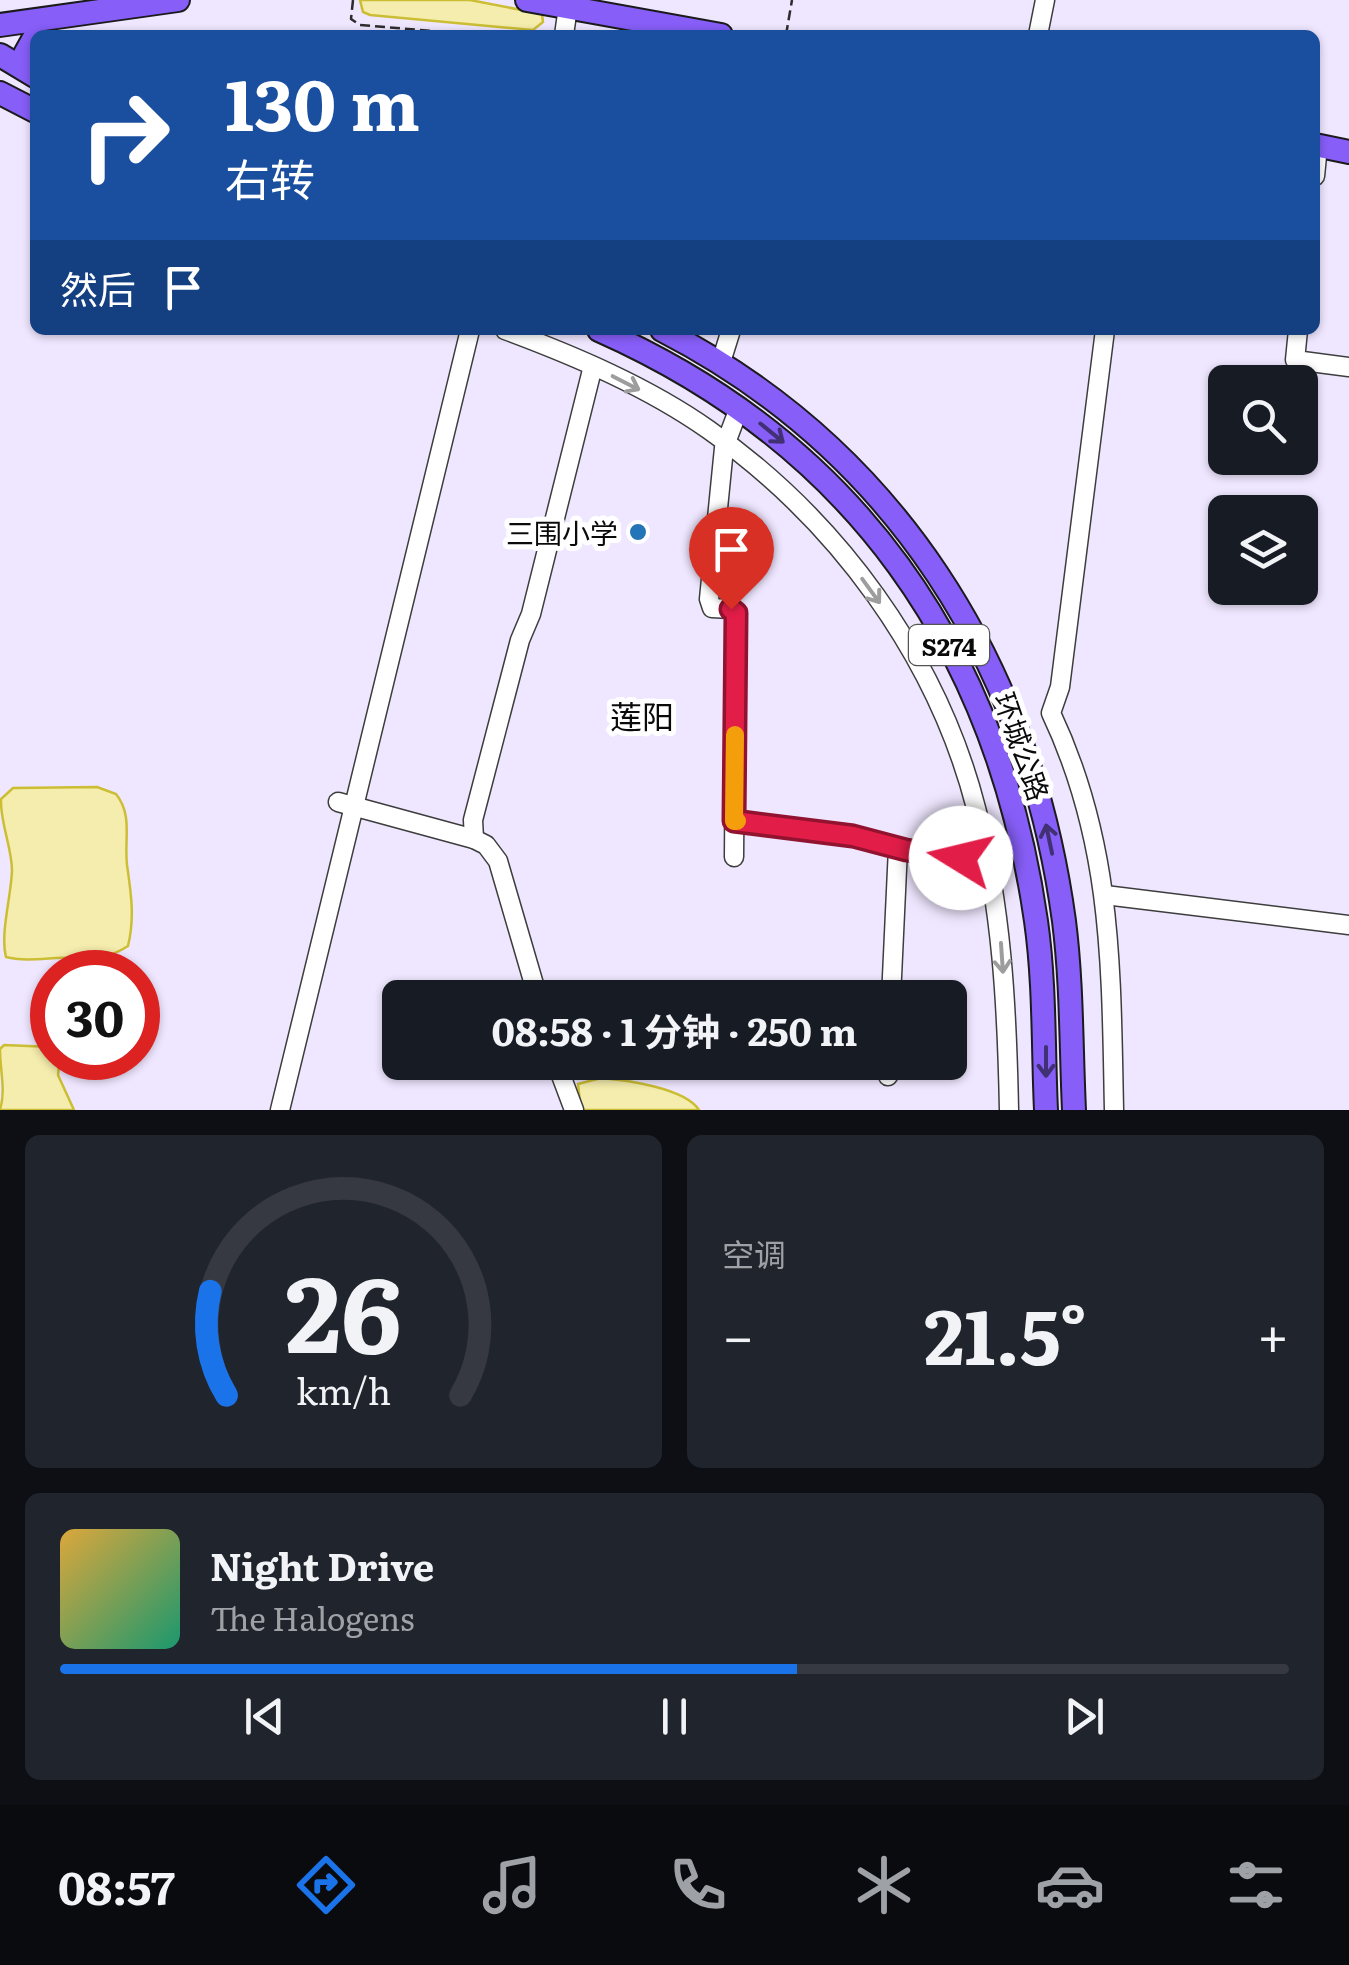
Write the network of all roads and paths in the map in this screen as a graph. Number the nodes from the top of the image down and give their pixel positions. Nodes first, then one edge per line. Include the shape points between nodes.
1 (178, 0) edge
2 (353, 0) edge
3 (527, 0) edge
4 (792, 0) edge
5 (1045, 0) edge
6 (124, 4) edge
7 (568, 7) junction
8 (54, 19) junction
9 (0, 25) edge
10 (42, 30) edge
11 (420, 30) edge
12 (565, 30) edge
13 (694, 30) edge
14 (787, 30) edge
15 (1039, 30) edge
16 (0, 54) edge
17 (30, 73) edge
18 (0, 93) edge
19 (30, 109) edge
20 (1320, 147) edge
21 (1349, 152) edge
22 (469, 335) edge
23 (517, 335) edge
24 (609, 335) edge
25 (671, 335) edge
26 (729, 335) edge
27 (1104, 335) edge
28 (1298, 335) edge
29 (720, 362) junction
30 (593, 366) junction
31 (1349, 367) edge
32 (739, 408) junction
33 (726, 442) junction
34 (346, 805) junction
35 (734, 821) junction
36 (474, 839) junction
37 (898, 848) junction
38 (734, 857) dead end
39 (988, 862) junction
40 (1104, 895) junction
41 (1349, 925) edge
42 (533, 980) edge
43 (893, 980) edge
44 (563, 1080) edge
45 (280, 1110) edge
46 (574, 1110) edge
47 (1010, 1110) edge
48 (1046, 1110) edge
49 (1074, 1110) edge
50 (1114, 1110) edge

1 - 6 main road
2 - 11 path via 351,18 360,25
3 - 7 main road
4 - 14 path
5 - 15 street
6 - 8 main road
7 - 12 street
7 - 13 main road
8 - 9 main road
8 - 10 main road
16 - 17 main road
18 - 19 main road
20 - 21 main road
22 - 34 street
23 - 30 street
24 - 32 main road, 环城公路 / S274
25 - 29 main road, 环城公路 / S274
26 - 29 street
27 - 40 street via 1052,713 1084,792
28 - 31 street via 1295,360
49 -> 29 main road, 环城公路 / S274 via 1071,994 1056,876 1029,759 994,672 943,581 885,504 819,436
30 -> 33 street
30 - 36 street via 473,820
32 - 33 street
32 -> 48 main road, 环城公路 / S274 via 812,468 882,544 938,624 976,697 1011,796 1032,894
33 - 35 street via 709,598 712,608 736,613
33 -> 39 street via 815,520 898,630 958,752
34 - 36 street
34 - 45 street
35 - 37 street
35 - 38 street
36 - 42 street via 498,861
37 - 39 street
37 - 43 street
39 -> 47 street via 1000,931
40 - 41 street
40 - 50 street
44 - 46 street

